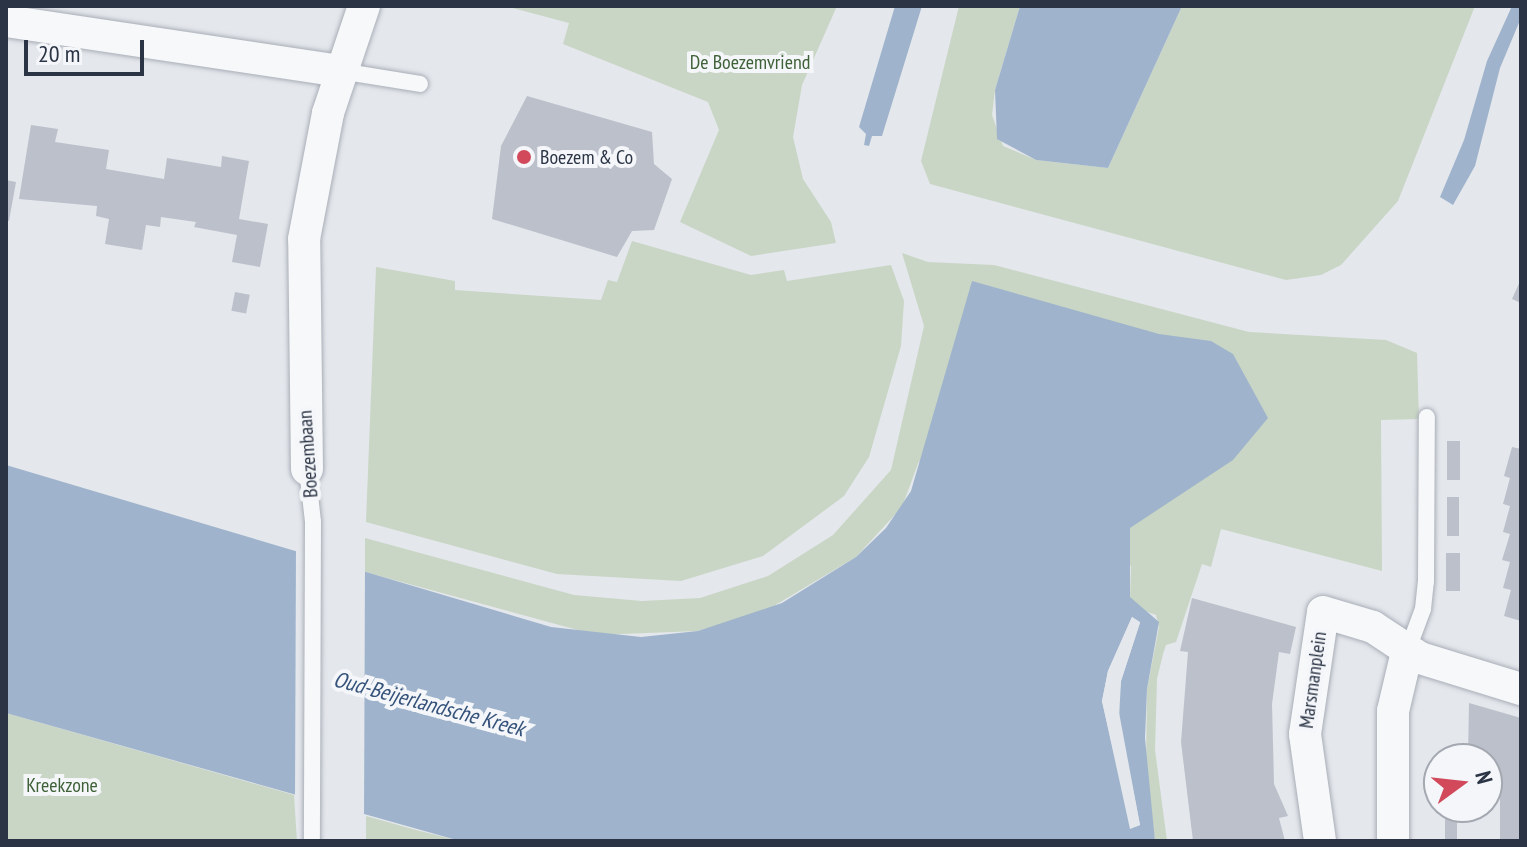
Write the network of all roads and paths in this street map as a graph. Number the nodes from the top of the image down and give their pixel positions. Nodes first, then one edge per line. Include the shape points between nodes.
1 (364, 6) edge
2 (6, 21) edge
3 (340, 71) junction
4 (420, 84) dead end
5 (1427, 417) dead end
6 (307, 469) joint
7 (1407, 652) junction
8 (1521, 689) edge
9 (312, 841) edge
10 (1320, 841) edge
11 (1393, 841) edge

1 - 3 street, Boezembaan
2 - 3 street
3 - 4 lane
3 - 6 street, Boezembaan via 304,239
5 - 7 lane via 1426,582 1423,609
6 - 9 lane, Boezembaan via 313,538
7 - 8 street, Marsmanplein
7 - 10 street, Marsmanplein via 1373,627 1323,612 1305,734
7 - 11 street via 1393,711

